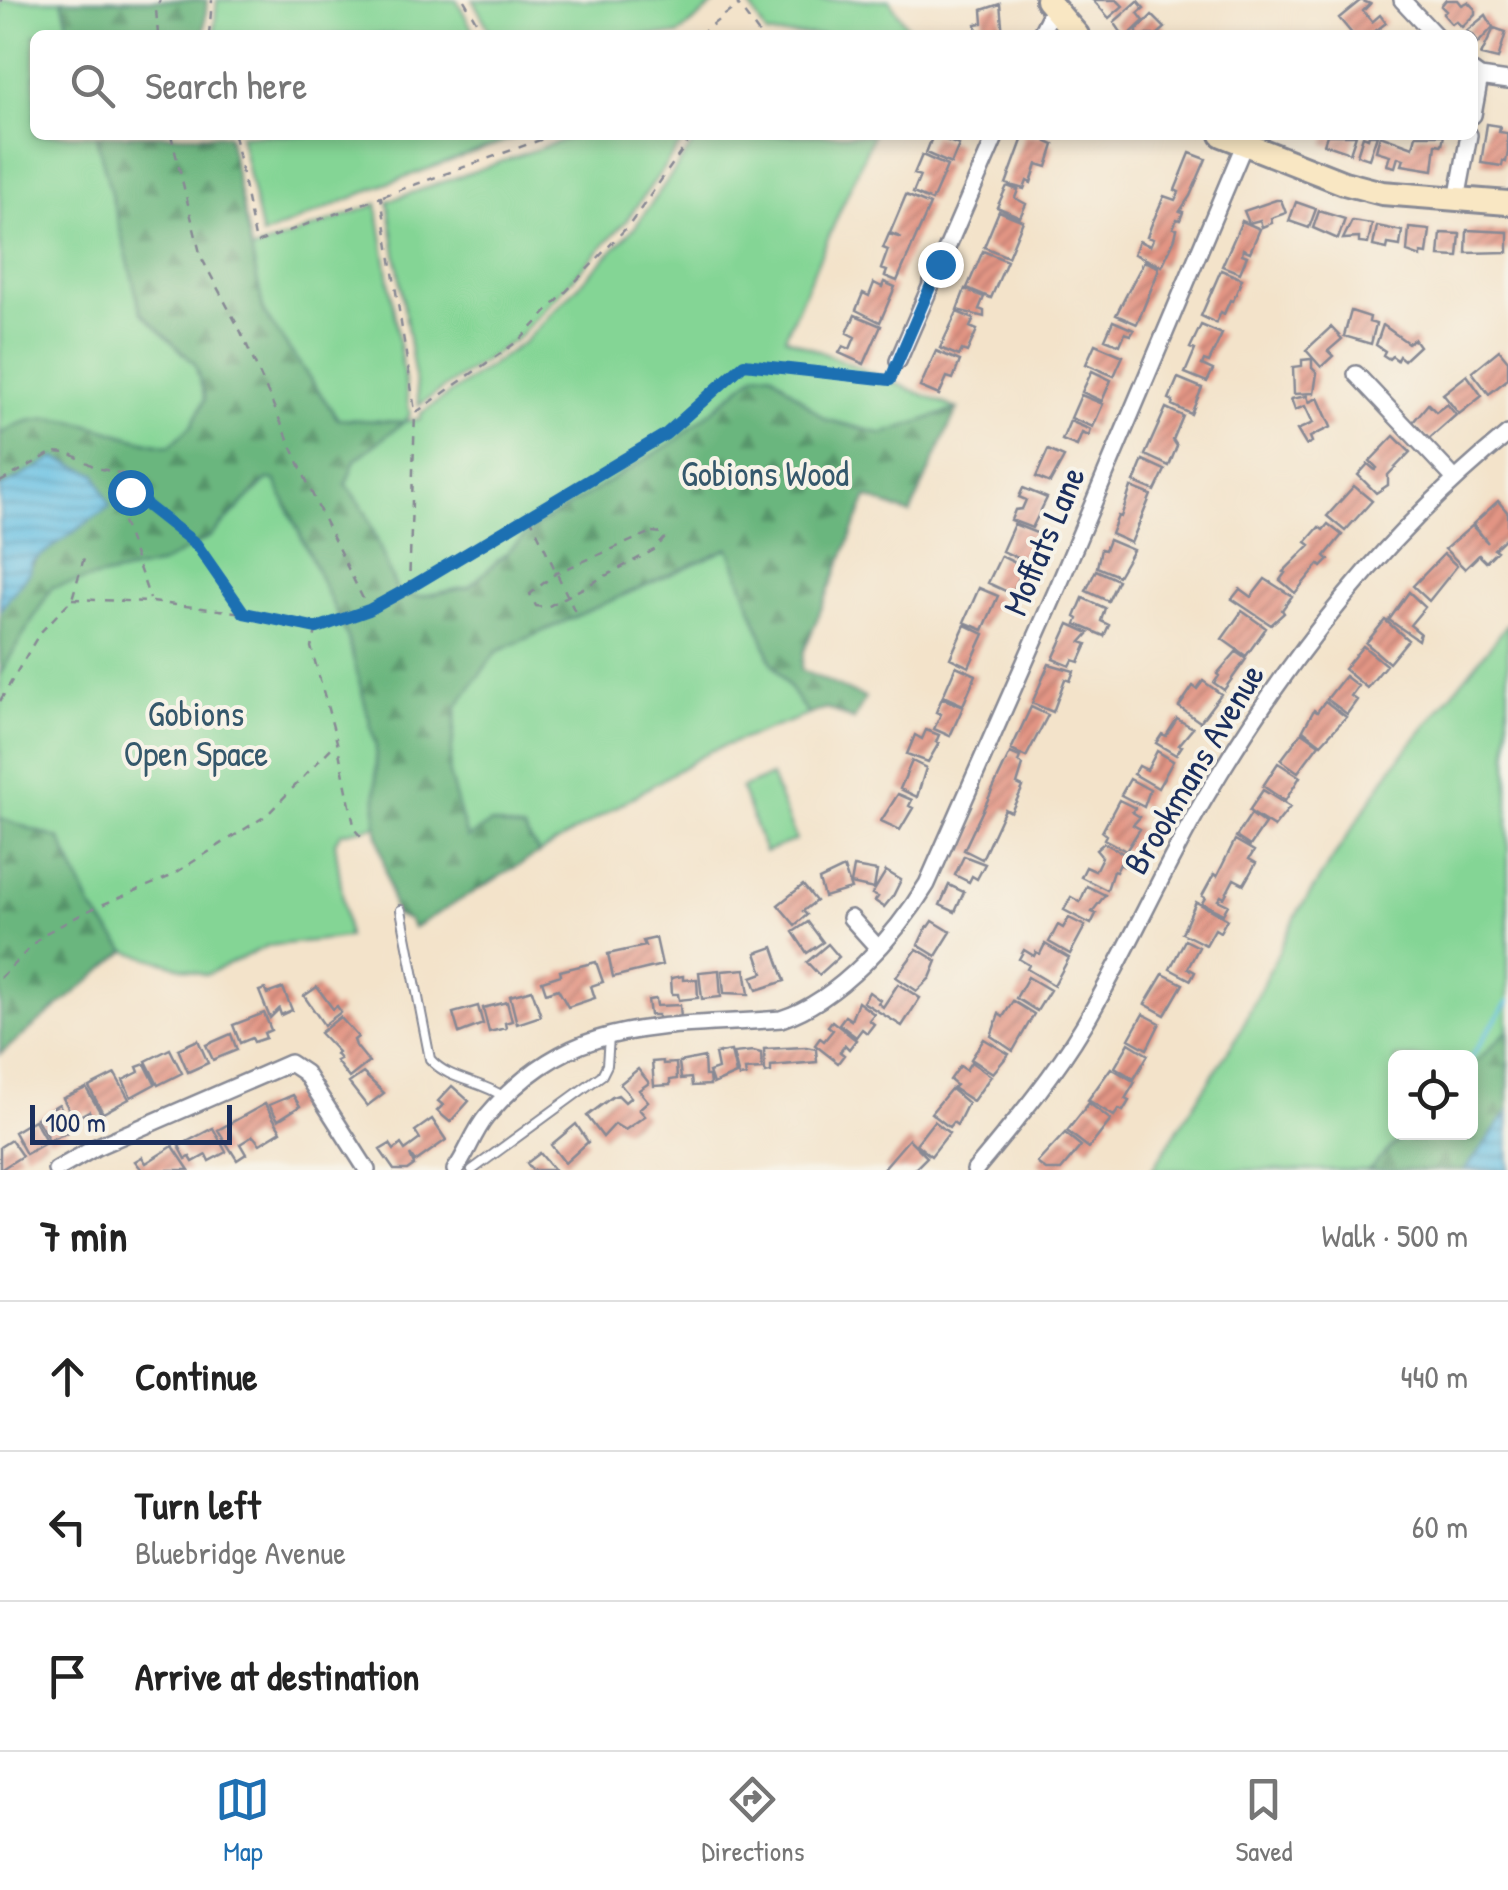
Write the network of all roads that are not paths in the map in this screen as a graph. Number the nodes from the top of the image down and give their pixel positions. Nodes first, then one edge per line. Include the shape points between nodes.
1 (1402, 0) edge
2 (1050, 4) edge
3 (1042, 30) edge
4 (1073, 30) edge
5 (1430, 30) edge
6 (1478, 74) edge
7 (1508, 81) edge
8 (994, 140) edge
9 (1233, 140) edge
10 (1468, 140) edge
11 (1458, 200) junction
12 (1508, 202) edge
13 (898, 361) road end
14 (1356, 374) dead end
15 (1508, 434) edge
16 (1454, 478) junction
17 (400, 910) dead end
18 (851, 918) dead end
19 (878, 948) junction
20 (610, 1034) junction
21 (504, 1097) junction
22 (464, 1169) edge
23 (56, 1170) edge
24 (367, 1170) edge
25 (975, 1170) edge

1 - 5 street
2 - 3 street
2 - 4 street
6 - 7 street
8 - 13 street
9 - 11 street via 1344,183
9 - 19 street, Moffats Lane via 1058,587 926,884
10 - 11 street
11 - 12 street
14 - 16 street
15 - 16 street, Brookmans Avenue
16 - 25 street, Brookmans Avenue via 1341,602 1244,733 1084,1024
17 - 21 lane via 430,1059 441,1072
18 - 19 street
19 - 20 street, Moffats Lane via 821,1000 782,1019
20 - 21 street, Moffats Lane via 546,1062
20 - 22 lane via 602,1075
21 - 22 street, Moffats Lane via 482,1122
23 - 24 street via 290,1063 305,1073

